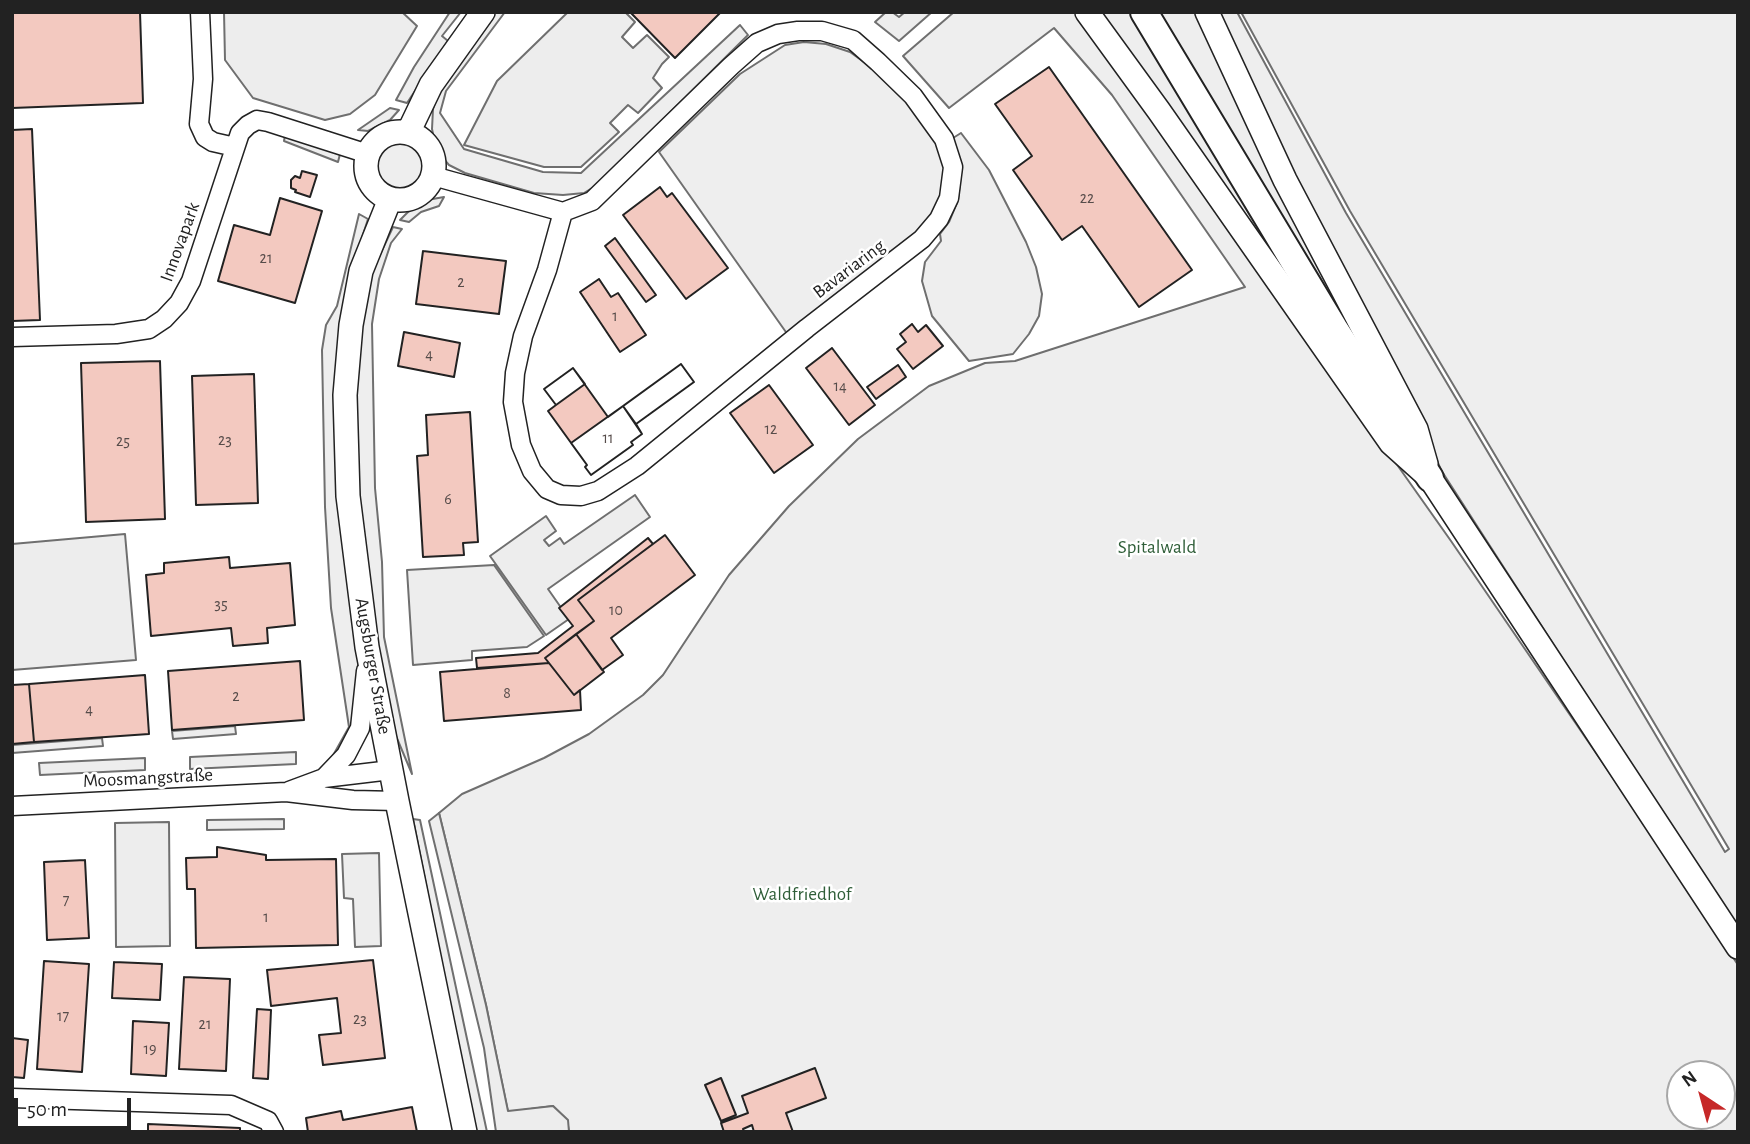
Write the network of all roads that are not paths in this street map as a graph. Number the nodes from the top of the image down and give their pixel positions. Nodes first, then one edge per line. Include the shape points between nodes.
1 (201, 12) edge
2 (483, 12) edge
3 (1087, 12) edge
4 (1144, 12) edge
5 (1207, 12) edge
6 (408, 133) junction
7 (235, 147) junction
8 (368, 154) junction
9 (433, 176) junction
10 (390, 199) junction
11 (563, 212) junction
12 (12, 337) edge
13 (1430, 478) junction
14 (367, 646) junction
15 (391, 770) junction
16 (324, 778) junction
17 (286, 792) junction
18 (397, 801) junction
19 (12, 806) edge
20 (1738, 947) edge
21 (12, 1098) edge
22 (274, 1132) edge
23 (466, 1132) edge

1 - 7 street via 199,124 213,142
2 - 6 main road via 431,85
3 - 13 main road via 1391,443
4 - 13 highway
5 - 13 main road via 1285,180 1416,429
6 - 8 main road via 384,136
6 - 9 main road via 430,149
7 - 8 street, Innovapark via 240,133 257,120
7 - 12 street, Innovapark via 191,281 164,319 149,329 116,334
8 - 10 main road via 369,181
9 - 10 main road via 416,197
9 - 11 street
10 - 14 main road, Augsburger Straße via 361,271 345,396 348,496
11 - 11 street, Bavariaring via 592,201 757,43 798,31 822,31 852,40 878,62 913,96 944,139 953,167 949,198 922,239 628,473 581,496 547,489 532,471 521,445 513,402 523,336
13 - 20 main road
14 - 15 main road, Augsburger Straße
14 - 16 street, Moosmangstraße via 360,728 346,755
15 - 16 street, Moosmangstraße
15 - 18 main road, Augsburger Straße
16 - 17 street, Moosmangstraße
17 - 18 street, Moosmangstraße
17 - 19 street, Moosmangstraße
18 - 23 main road, Augsburger Straße
21 - 22 street via 231,1105 268,1121

